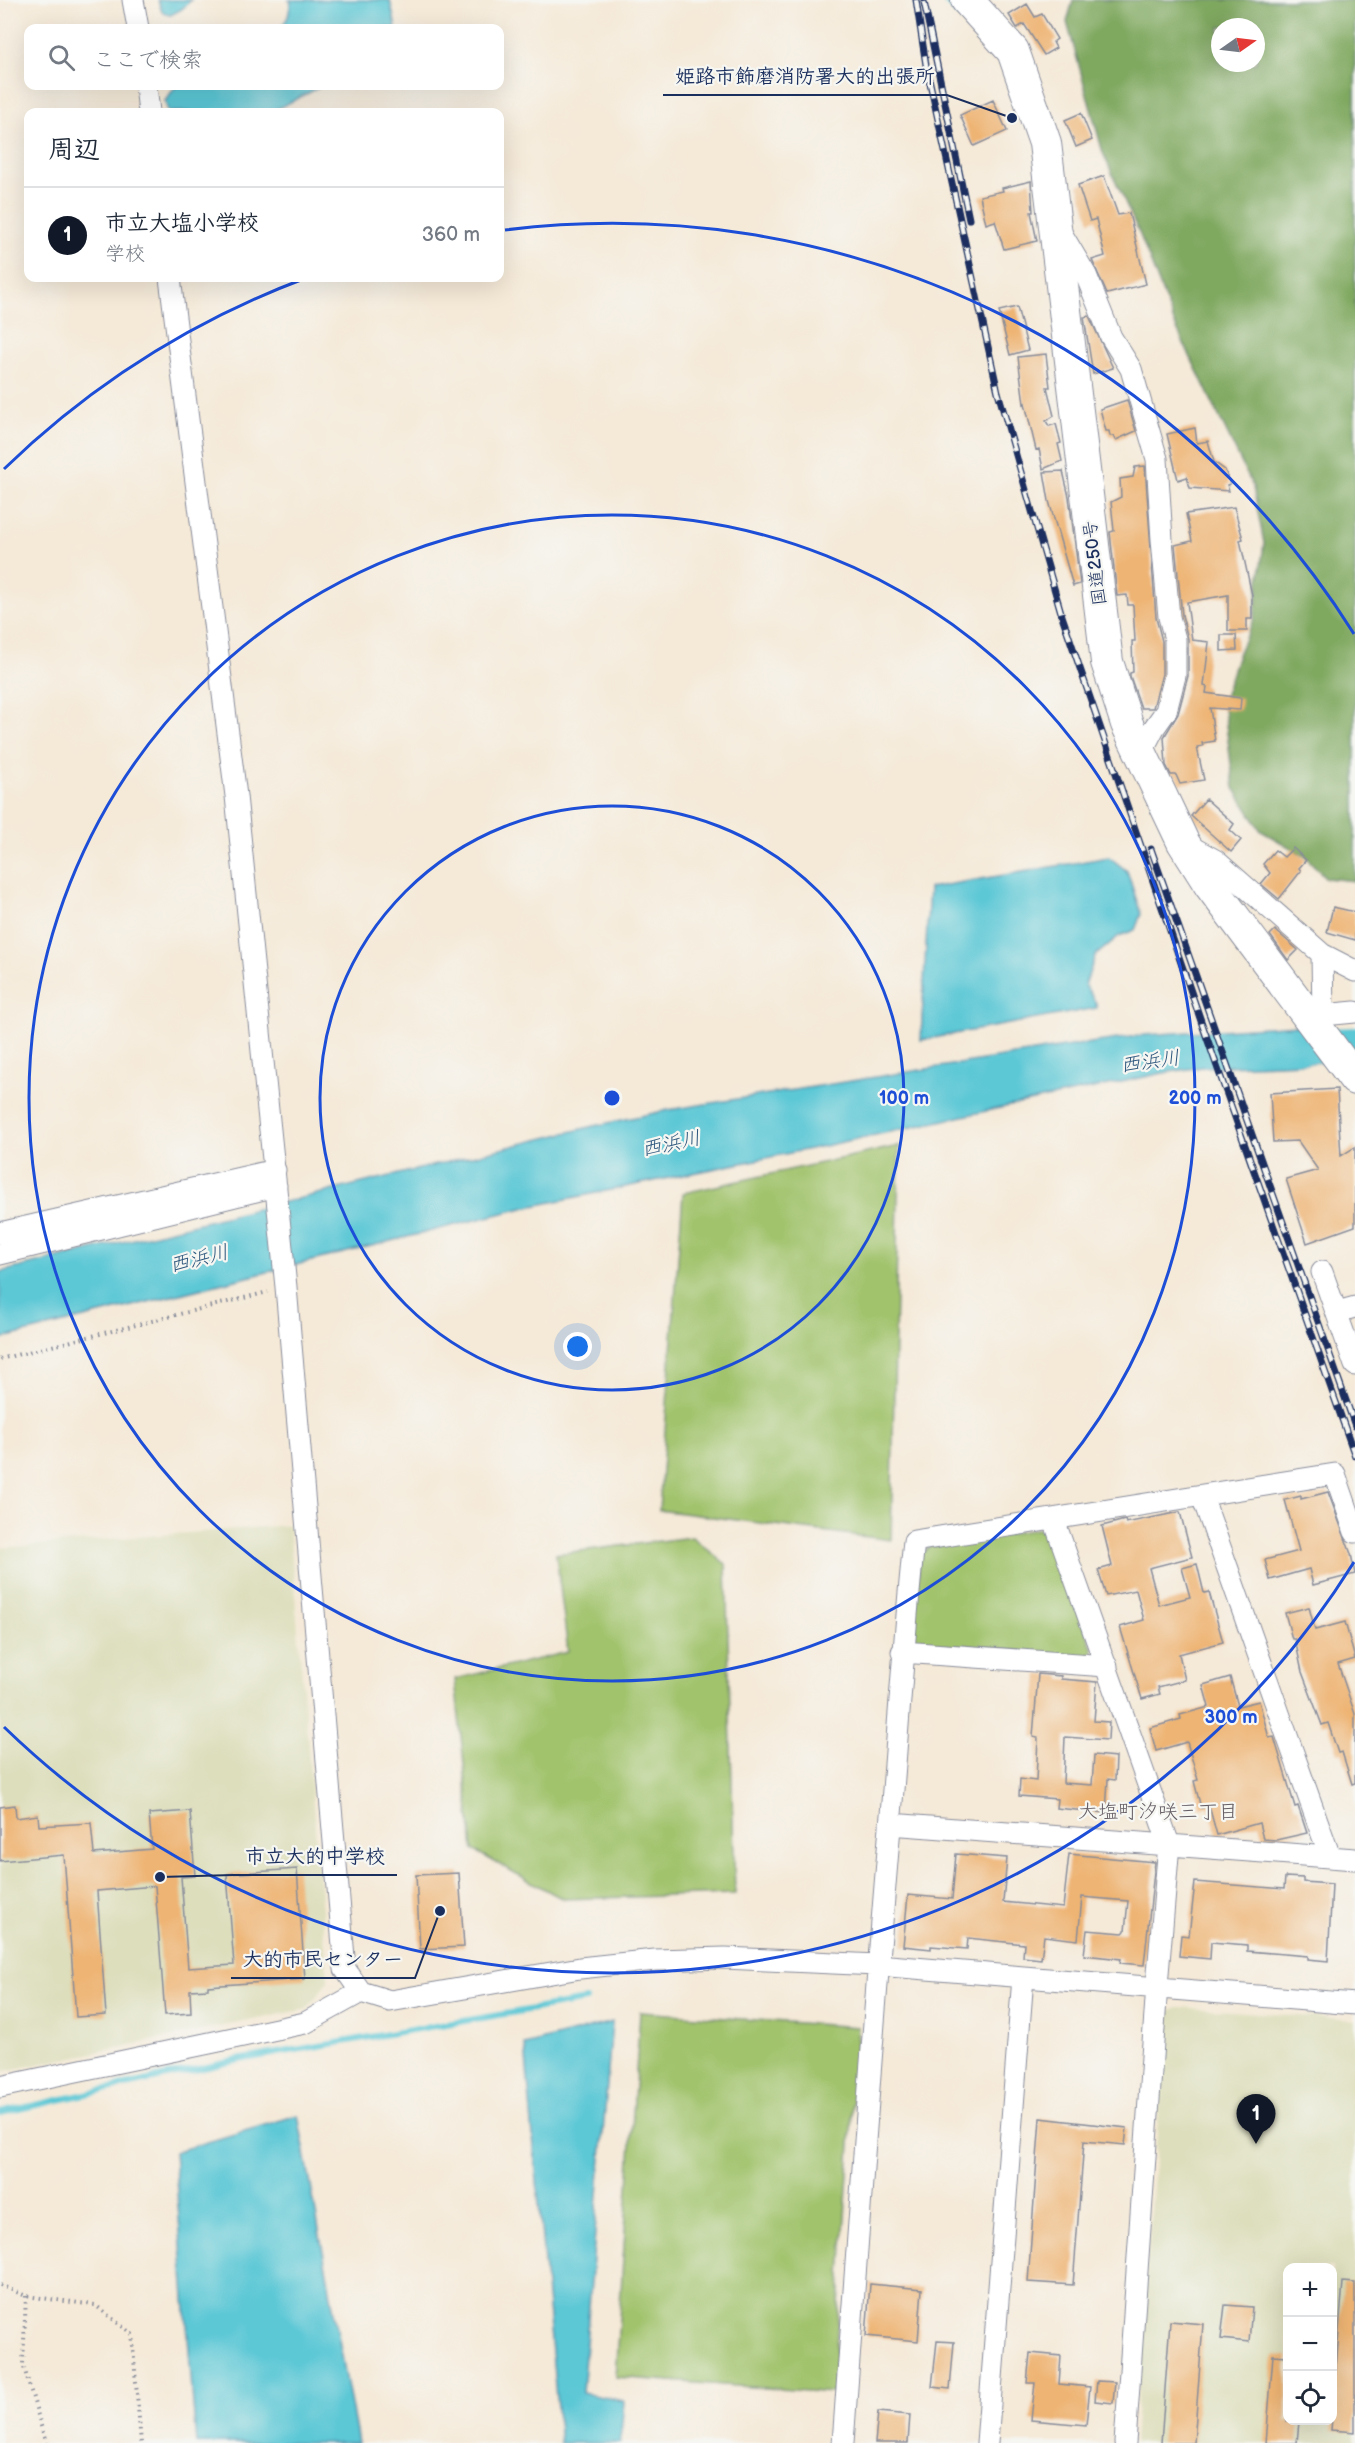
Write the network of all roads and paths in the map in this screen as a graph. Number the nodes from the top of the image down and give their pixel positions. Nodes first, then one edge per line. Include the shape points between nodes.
1 (133, 0) edge
2 (967, 0) edge
3 (137, 24) edge
4 (146, 90) edge
5 (149, 108) edge
6 (1056, 225) junction
7 (171, 282) edge
8 (1140, 755) junction
9 (1183, 842) junction
10 (1322, 954) junction
11 (1355, 971) edge
12 (1355, 1012) edge
13 (1313, 1013) junction
14 (1354, 1078) edge
15 (276, 1178) junction
16 (0, 1233) edge
17 (0, 1254) edge
18 (1322, 1272) dead end
19 (286, 1287) junction
20 (1346, 1309) edge
21 (0, 1359) edge
22 (1355, 1365) edge
23 (1202, 1496) junction
24 (1054, 1520) junction
25 (1355, 1532) edge
26 (902, 1652) junction
27 (1107, 1666) junction
28 (890, 1824) junction
29 (1169, 1844) junction
30 (1330, 1857) junction
31 (1355, 1858) edge
32 (878, 1965) junction
33 (1023, 1977) junction
34 (1157, 1988) junction
35 (361, 1992) junction
36 (1355, 2004) edge
37 (0, 2087) edge
38 (0, 2285) edge
39 (26, 2296) junction
40 (46, 2443) edge
41 (141, 2443) edge
42 (843, 2443) edge
43 (987, 2443) edge
44 (1125, 2443) edge

1 - 3 street
2 - 6 highway, 国道250号 via 1013,51 1045,143
4 - 5 street
6 - 8 highway, 国道250号 via 1107,662
6 - 8 street via 1086,275 1111,336 1131,369 1157,459 1163,559 1175,639 1175,676 1166,711
7 - 15 street via 236,796
8 - 9 highway, 国道250号
9 - 10 street via 1215,860
9 - 13 highway, 国道250号 via 1210,885
10 - 11 street
10 - 13 street
12 - 13 street
13 - 14 highway, 国道250号
15 - 16 street
15 - 17 street
15 - 19 street
18 - 20 street
19 - 21 path
19 - 35 street via 345,1969
20 - 22 street
23 - 24 street
23 - 25 street via 1335,1474
23 - 30 street
24 - 26 street via 914,1541
24 - 27 street
26 - 27 street
26 - 28 street
27 - 29 street
28 - 29 street
28 - 32 street
29 - 30 street
29 - 34 street
30 - 31 street
32 - 33 street
32 - 35 street via 735,1958 655,1960 580,1968 390,2001
32 - 42 street
33 - 34 street
33 - 43 street
34 - 36 street
34 - 44 street
35 - 37 street via 305,2023
38 - 39 path
39 - 40 path via 23,2364
39 - 41 path via 95,2305 132,2334

